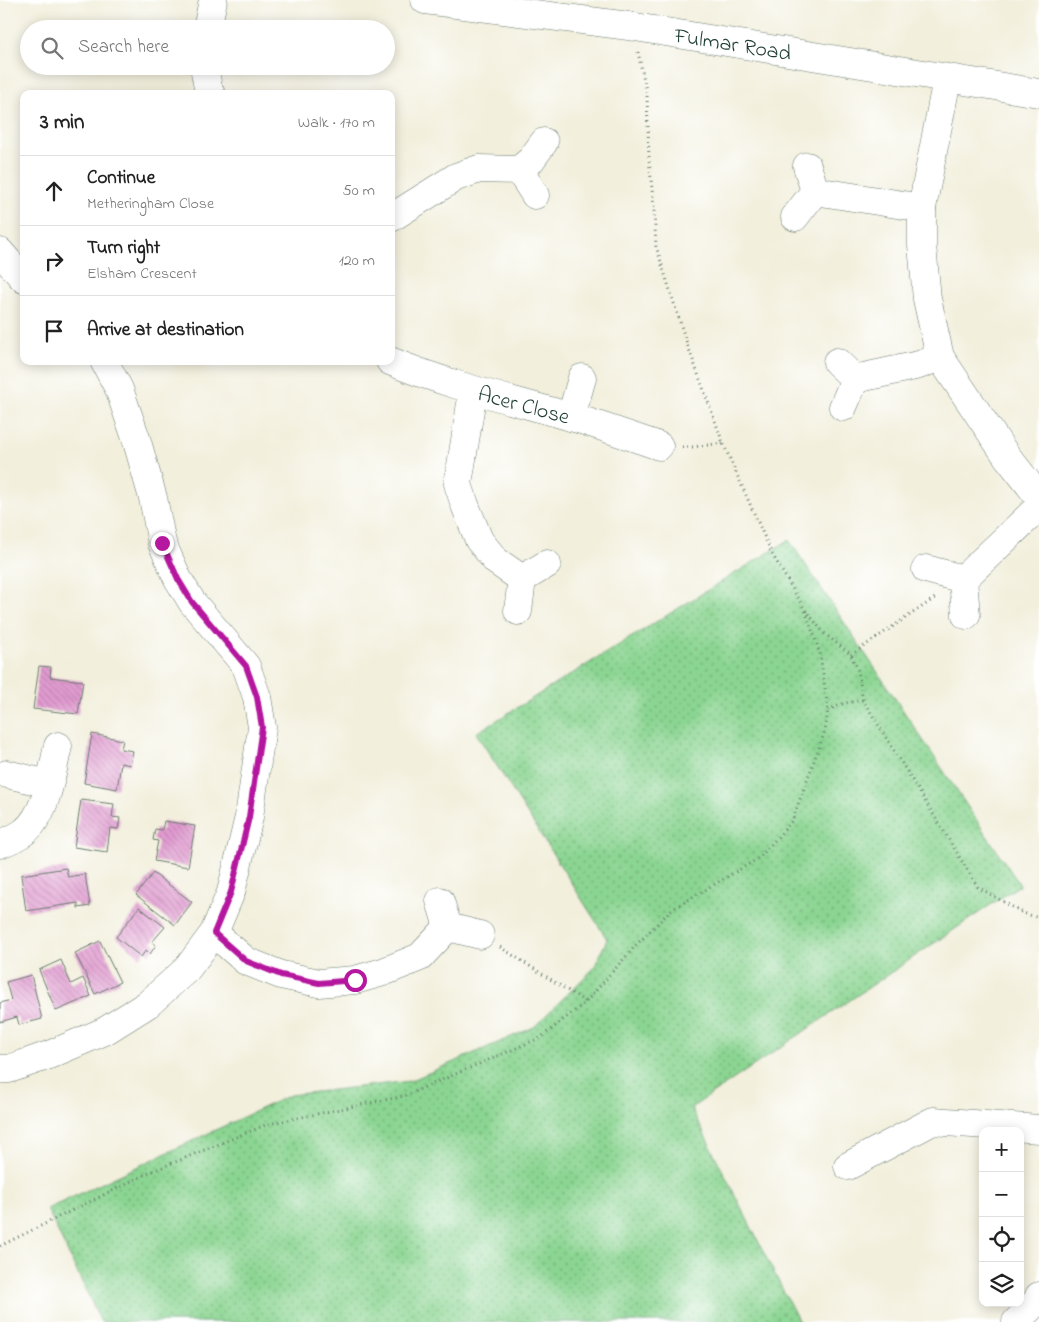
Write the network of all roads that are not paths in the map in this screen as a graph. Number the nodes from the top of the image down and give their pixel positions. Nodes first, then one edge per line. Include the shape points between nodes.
1 (213, 0) edge
2 (442, 1) edge
3 (209, 20) edge
4 (206, 75) edge
5 (947, 79) junction
6 (209, 90) edge
7 (1039, 93) edge
8 (544, 142) dead end
9 (806, 166) dead end
10 (519, 170) junction
11 (816, 191) junction
12 (535, 195) dead end
13 (922, 208) junction
14 (395, 215) edge
15 (795, 217) dead end
16 (0, 252) edge
17 (20, 274) edge
18 (940, 357) junction
19 (395, 363) edge
20 (106, 365) edge
21 (582, 378) dead end
22 (473, 390) junction
23 (843, 407) dead end
24 (571, 417) junction
25 (659, 446) road end
26 (1039, 497) edge
27 (1039, 507) edge
28 (547, 564) dead end
29 (926, 570) dead end
30 (522, 579) junction
31 (963, 580) junction
32 (518, 611) dead end
33 (966, 615) dead end
34 (58, 746) dead end
35 (7, 774) dead end
36 (49, 784) junction
37 (0, 844) edge
38 (440, 901) dead end
39 (448, 927) junction
40 (214, 933) junction
41 (480, 935) road end
42 (0, 1069) edge
43 (1039, 1129) edge
44 (848, 1166) dead end
45 (1039, 1299) edge
46 (1016, 1322) edge

1 - 3 street
2 - 5 street, Fulmar Road via 629,26
4 - 6 street
5 - 7 street, Fulmar Road
5 - 13 street
8 - 10 street
9 - 11 street
10 - 12 street
10 - 14 street via 479,170 456,177
11 - 13 street
11 - 15 street
13 - 18 street via 927,300
16 - 17 street
18 - 23 street via 919,365 846,370
18 - 26 street via 1006,455
19 - 22 street, Acer Close
20 - 40 street via 119,389 136,438 162,543 178,579 192,602 246,666 257,697 262,727 249,817 231,892
21 - 24 street
22 - 24 street, Acer Close
22 - 30 street via 458,484 479,540 496,560
24 - 25 street, Acer Close
27 - 31 street
28 - 30 street
29 - 31 street
30 - 32 street
31 - 33 street
34 - 36 street
35 - 36 street
36 - 37 street via 41,810 25,831
38 - 39 street
39 - 40 street via 420,957 355,980 319,983 281,975 246,961
39 - 41 street
40 - 42 street via 187,969 148,1004 104,1031 49,1055
43 - 44 street via 933,1121
45 - 46 street

